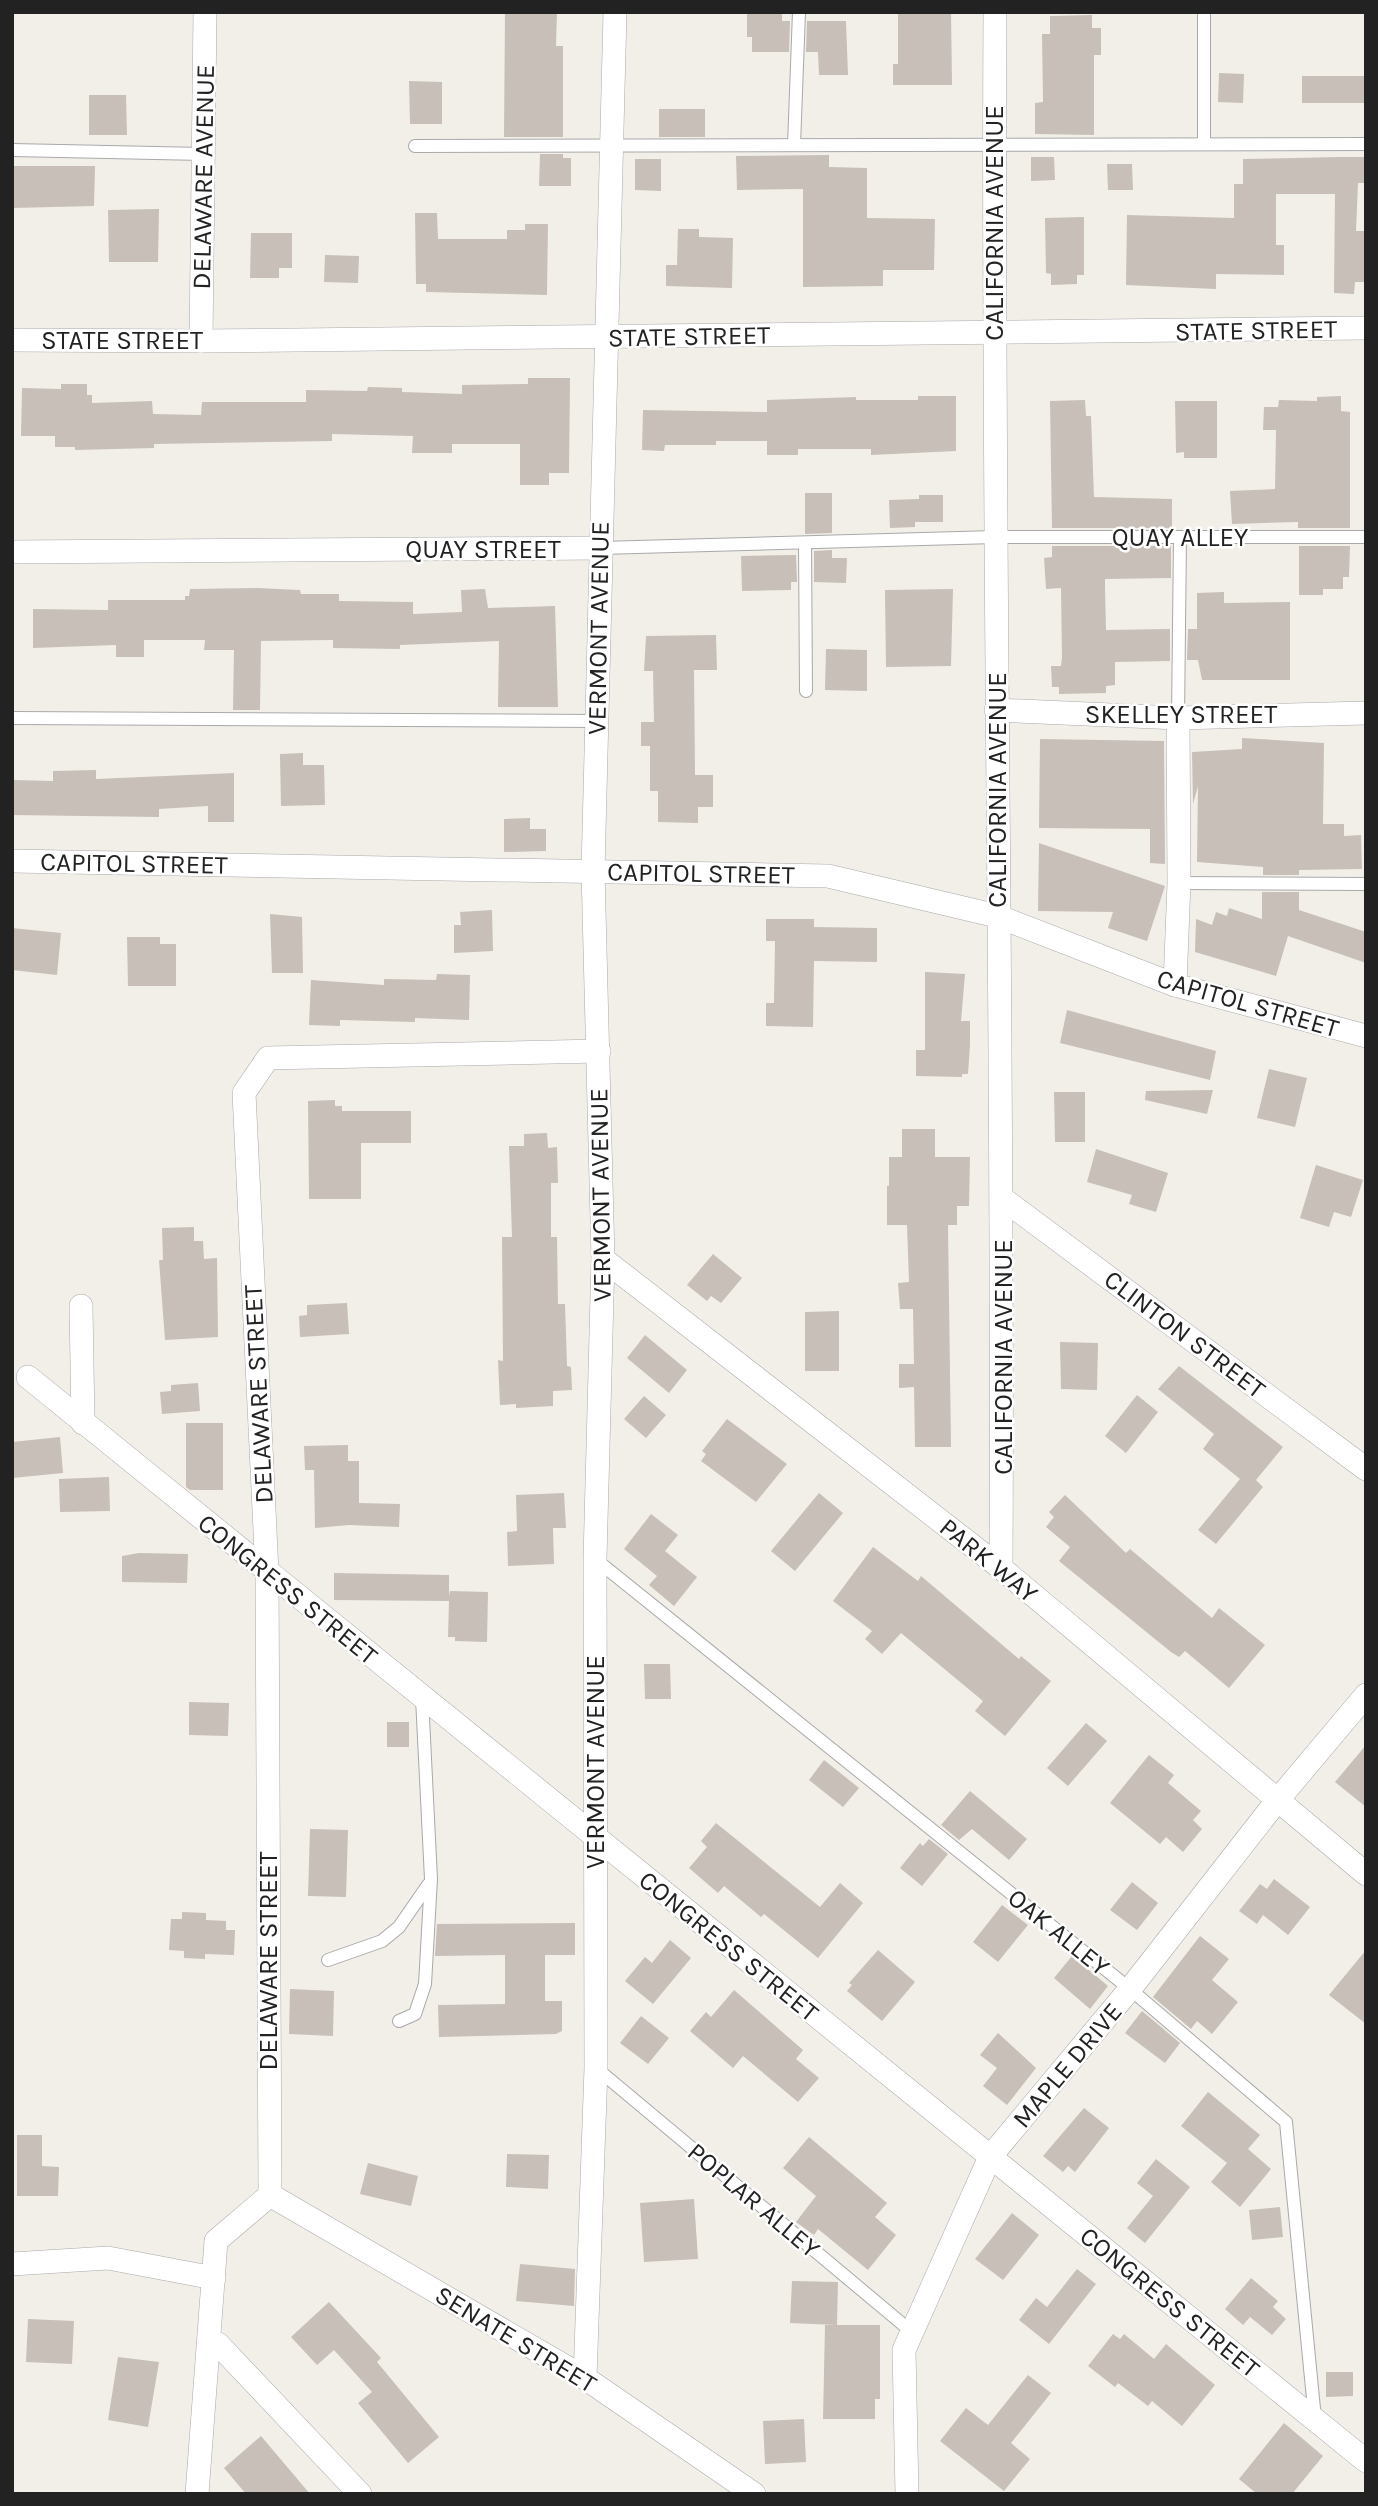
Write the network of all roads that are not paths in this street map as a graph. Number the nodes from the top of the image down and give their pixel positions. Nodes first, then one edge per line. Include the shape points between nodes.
1 (205, 12) edge
2 (615, 12) edge
3 (799, 12) edge
4 (995, 12) edge
5 (1205, 12) edge
6 (994, 144) junction
7 (1204, 144) junction
8 (1366, 144) edge
9 (612, 145) junction
10 (794, 145) junction
11 (415, 146) dead end
12 (12, 150) edge
13 (203, 154) junction
14 (1366, 328) edge
15 (994, 333) junction
16 (608, 337) junction
17 (12, 340) edge
18 (201, 341) junction
19 (995, 537) junction
20 (1180, 537) junction
21 (1366, 537) edge
22 (805, 543) junction
23 (600, 548) junction
24 (12, 552) edge
25 (806, 691) dead end
26 (996, 710) junction
27 (1366, 713) edge
28 (12, 718) edge
29 (1178, 718) junction
30 (596, 721) junction
31 (12, 862) edge
32 (593, 871) junction
33 (1179, 883) junction
34 (1366, 884) edge
35 (997, 916) junction
36 (1175, 985) junction
37 (1366, 1036) edge
38 (599, 1051) junction
39 (1003, 1199) junction
40 (603, 1259) junction
41 (81, 1306) dead end
42 (28, 1377) dead end
43 (83, 1423) junction
44 (1366, 1469) edge
45 (595, 1559) junction
46 (1001, 1568) junction
47 (267, 1572) junction
48 (1366, 1695) edge
49 (422, 1699) junction
50 (1276, 1802) junction
51 (596, 1839) junction
52 (1366, 1874) edge
53 (430, 1882) junction
54 (328, 1960) dead end
55 (1130, 1989) junction
56 (399, 2021) dead end
57 (596, 2068) junction
58 (990, 2157) junction
59 (270, 2195) junction
60 (12, 2263) edge
61 (214, 2278) junction
62 (912, 2332) junction
63 (209, 2343) junction
64 (585, 2378) junction
65 (1315, 2420) junction
66 (1366, 2461) edge
67 (197, 2494) edge
68 (359, 2494) edge
69 (754, 2494) edge
70 (907, 2494) edge

1 - 13 street, DELAWARE AVENUE
2 - 9 street, VERMONT AVENUE
3 - 10 lane
4 - 6 street, CALIFORNIA AVENUE
5 - 7 lane
6 - 7 lane
6 - 10 lane
6 - 15 street, CALIFORNIA AVENUE
7 - 8 lane
9 - 10 lane
9 - 11 lane
9 - 16 street, VERMONT AVENUE
12 - 13 lane
13 - 18 street, DELAWARE AVENUE
14 - 15 street, STATE STREET
15 - 16 street, STATE STREET
15 - 19 street, CALIFORNIA AVENUE
16 - 18 street, STATE STREET
16 - 23 street, VERMONT AVENUE
17 - 18 street, STATE STREET
19 - 20 lane, QUAY ALLEY
19 - 22 lane, QUAY STREET
19 - 26 street, CALIFORNIA AVENUE
20 - 21 lane, QUAY ALLEY
20 - 29 lane
22 - 23 lane, QUAY STREET
22 - 25 lane
23 - 24 street, QUAY STREET
23 - 30 street, VERMONT AVENUE
26 - 29 street, SKELLEY STREET
26 - 35 street, CALIFORNIA AVENUE
27 - 29 street, SKELLEY STREET
28 - 30 lane
29 - 33 street
30 - 32 street, VERMONT AVENUE
31 - 32 street, CAPITOL STREET
32 - 35 street, CAPITOL STREET via 828,876
32 - 38 street, VERMONT AVENUE
33 - 34 lane
33 - 36 street
35 - 36 street, CAPITOL STREET
35 - 39 street, CALIFORNIA AVENUE
36 - 37 street, CAPITOL STREET
38 - 40 street, VERMONT AVENUE
38 - 47 street, DELAWARE STREET via 268,1058 243,1093
39 - 44 street, CLINTON STREET
39 - 46 street, CALIFORNIA AVENUE
40 - 45 street, VERMONT AVENUE
40 - 46 street, PARK WAY
41 - 43 street
42 - 43 street, CONGRESS STREET
43 - 47 street, CONGRESS STREET
45 - 51 street, VERMONT AVENUE
45 - 55 lane, OAK ALLEY
46 - 50 street, PARK WAY
47 - 49 street, CONGRESS STREET
47 - 59 street, DELAWARE STREET
48 - 50 street, MAPLE DRIVE
49 - 51 street, CONGRESS STREET
49 - 53 lane
50 - 52 street, PARK WAY
50 - 55 street, MAPLE DRIVE
51 - 57 street, VERMONT AVENUE
51 - 58 street, CONGRESS STREET
53 - 54 lane via 399,1927 382,1941
53 - 56 lane via 425,1984 415,2014
55 - 58 street, MAPLE DRIVE
55 - 65 lane, OAK ALLEY via 1286,2122
57 - 62 lane, POPLAR ALLEY
57 - 64 street, VERMONT AVENUE
58 - 62 street, MAPLE DRIVE
58 - 65 street, CONGRESS STREET
59 - 61 street via 216,2241
59 - 64 street, SENATE STREET
60 - 61 street via 108,2258
61 - 63 street
62 - 70 street, MAPLE DRIVE via 904,2350
63 - 67 street
63 - 68 street via 218,2344
64 - 69 street, SENATE STREET
65 - 66 street, CONGRESS STREET

